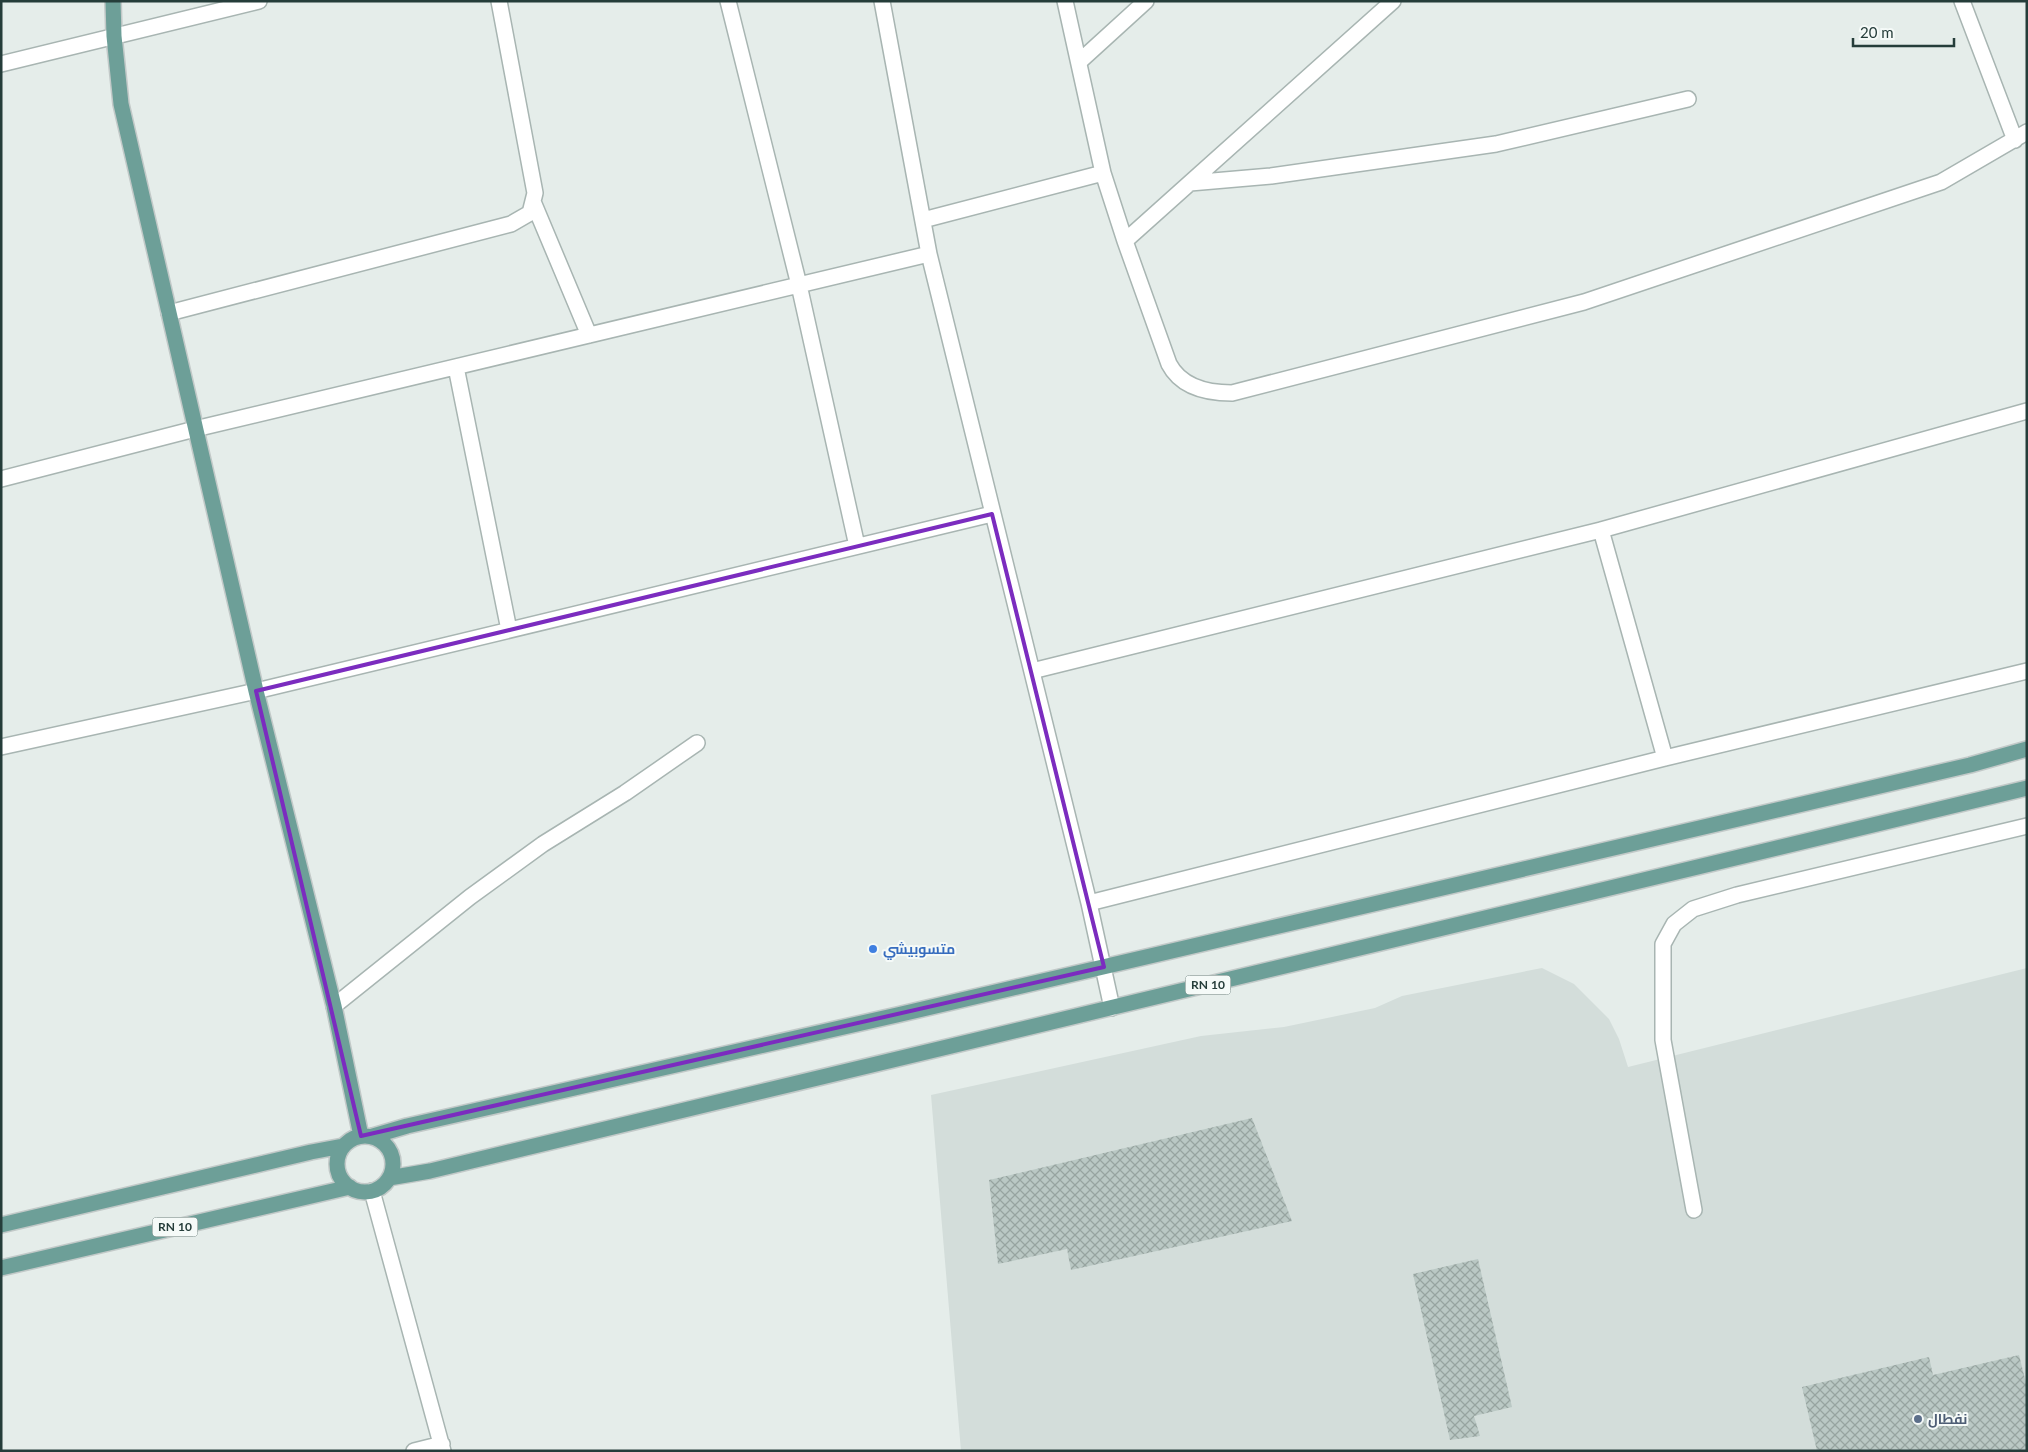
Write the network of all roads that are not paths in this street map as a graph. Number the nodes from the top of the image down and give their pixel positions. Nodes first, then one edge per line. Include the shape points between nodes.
1 (113, 1) edge
2 (260, 1) edge
3 (499, 1) edge
4 (728, 1) edge
5 (882, 1) edge
6 (1065, 1) edge
7 (1146, 1) edge
8 (1393, 1) edge
9 (1962, 1) edge
10 (114, 36) junction
11 (1079, 62) junction
12 (1, 64) edge
13 (1688, 99) dead end
14 (2021, 136) edge
15 (1104, 173) junction
16 (1190, 183) junction
17 (534, 204) junction
18 (923, 220) junction
19 (1125, 241) junction
20 (928, 254) junction
21 (799, 285) junction
22 (169, 313) junction
23 (589, 335) junction
24 (456, 367) junction
25 (2027, 411) edge
26 (195, 429) junction
27 (1, 479) edge
28 (992, 514) junction
29 (1601, 530) junction
30 (857, 546) junction
31 (508, 630) junction
32 (1032, 671) junction
33 (2027, 671) edge
34 (256, 691) junction
35 (697, 744) dead end
36 (1, 747) edge
37 (2027, 749) edge
38 (1665, 758) junction
39 (2027, 788) edge
40 (2027, 826) edge
41 (1089, 903) junction
42 (1104, 967) junction
43 (334, 1006) junction
44 (1112, 1008) junction
45 (367, 1136) junction
46 (343, 1146) junction
47 (389, 1178) junction
48 (350, 1187) junction
49 (372, 1191) junction
50 (1694, 1210) dead end
51 (1, 1225) edge
52 (1, 1268) edge
53 (443, 1447) edge
54 (414, 1451) edge

1 - 10 main road
2 - 10 street
3 - 17 street via 535,193
4 - 21 street
5 - 18 street
6 - 11 street
7 - 11 street
8 - 16 street
9 - 14 street
10 - 12 street
10 - 22 main road via 121,104
11 - 15 street
13 - 16 street via 1496,144 1271,176
14 - 19 street via 1941,182 1584,302 1232,393 1214,393 1198,388 1173,372
15 - 18 street
15 - 19 street
16 - 19 street
17 - 22 street via 530,213 511,224
17 - 23 street
18 - 20 street
20 - 21 street
20 - 28 street
21 - 23 street
21 - 30 street
22 - 26 main road
23 - 24 street
24 - 26 street
24 - 31 street
25 - 29 street
26 - 27 street
26 - 34 main road
28 - 30 street
28 - 32 street
29 - 32 street
29 - 38 street
30 - 31 street
31 - 34 street
32 - 41 street
33 - 38 street
34 - 36 street
34 - 43 main road
35 - 43 street via 543,844 470,897
37 - 42 main road via 1970,766
38 - 41 street
39 - 44 main road, RN 10
40 - 50 street via 1737,895 1694,909 1674,924 1663,944 1663,1040
41 - 42 street
42 - 44 street
42 - 45 main road
43 - 45 main road
44 - 47 main road, RN 10
45 - 46 main road via 351,1139
45 - 47 main road via 382,1141 390,1150 393,1159
46 - 48 main road via 337,1168 341,1179
46 - 51 main road
47 - 49 main road, RN 10 via 383,1186
48 - 49 main road, RN 10 via 360,1192
48 - 52 main road, RN 10
49 - 53 street
53 - 54 street

